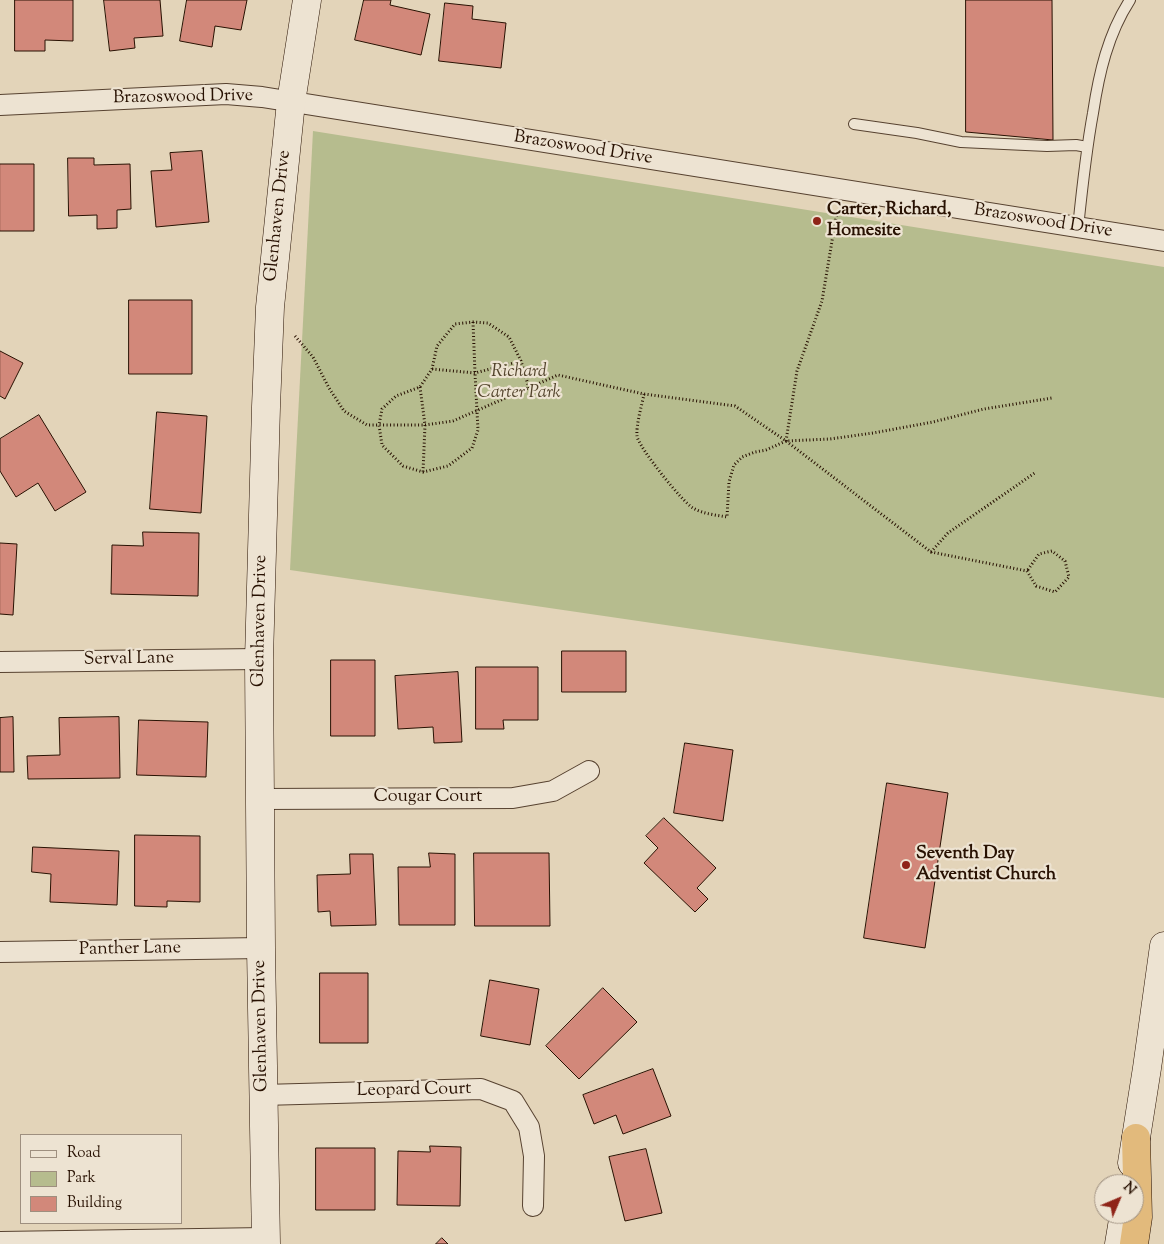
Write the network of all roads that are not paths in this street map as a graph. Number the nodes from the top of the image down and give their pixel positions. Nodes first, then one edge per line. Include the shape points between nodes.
1 (307, 0) edge
2 (1130, 0) edge
3 (291, 102) junction
4 (0, 105) edge
5 (854, 124) dead end
6 (1087, 147) junction
7 (1078, 228) junction
8 (1164, 241) edge
9 (259, 658) junction
10 (0, 662) edge
11 (589, 771) dead end
12 (260, 799) junction
13 (1164, 946) edge
14 (261, 948) junction
15 (0, 952) edge
16 (263, 1095) junction
17 (1136, 1138) junction
18 (1130, 1174) edge
19 (533, 1206) dead end
20 (1122, 1224) edge
21 (266, 1241) edge
22 (0, 1242) edge
23 (1119, 1244) edge
24 (1134, 1244) edge

1 - 3 street, Glenhaven Drive
2 - 6 lane via 1108,43
3 - 4 street, Brazoswood Drive via 226,94
3 - 7 street, Brazoswood Drive
3 - 9 street, Glenhaven Drive via 270,307
5 - 6 lane via 917,132 961,142
6 - 7 lane
7 - 8 street, Brazoswood Drive
9 - 10 street, Serval Lane
9 - 12 street, Glenhaven Drive
11 - 12 street, Cougar Court via 553,791 512,798
12 - 14 street, Glenhaven Drive
13 - 17 street
14 - 15 street, Panther Lane
14 - 16 street, Glenhaven Drive
16 - 19 street, Leopard Court via 481,1089 514,1101 529,1127 534,1156
16 - 21 street, Glenhaven Drive
17 - 18 street
17 - 24 highway via 1138,1217
20 - 23 street
21 - 22 street

